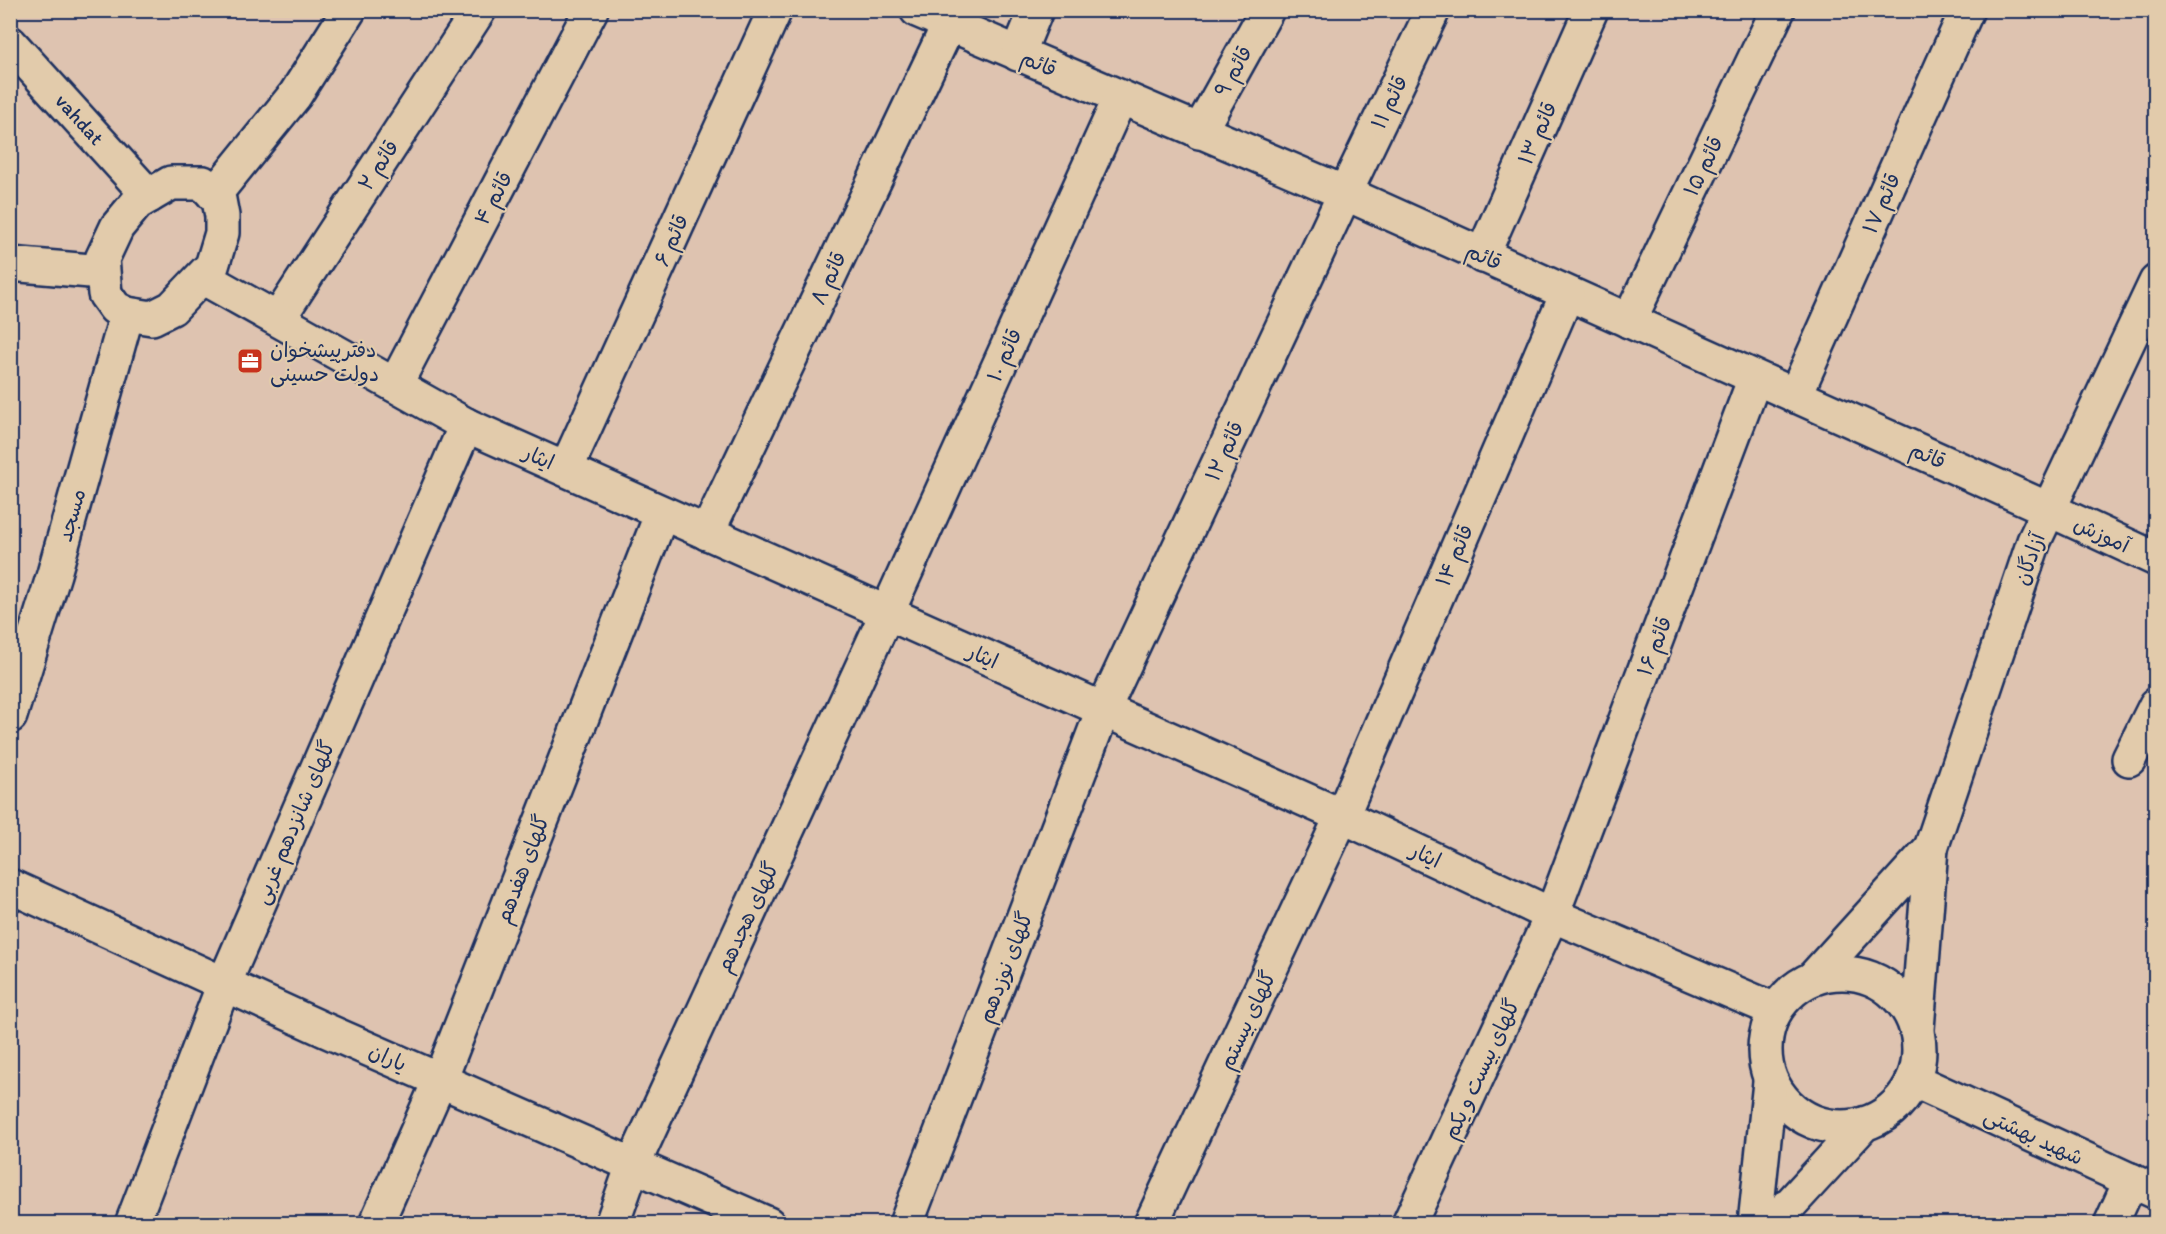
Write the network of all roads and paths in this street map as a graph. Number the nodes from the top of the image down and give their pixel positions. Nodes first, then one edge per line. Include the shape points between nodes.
1 (349, 10) edge
2 (478, 10) edge
3 (591, 10) edge
4 (775, 10) edge
5 (917, 10) edge
6 (1036, 10) edge
7 (1267, 10) edge
8 (1433, 10) edge
9 (1591, 10) edge
10 (1778, 10) edge
11 (1967, 10) edge
12 (949, 24) junction
13 (10, 43) edge
14 (1018, 54) junction
15 (1120, 98) junction
16 (1199, 132) junction
17 (1346, 193) junction
18 (214, 195) junction
19 (149, 196) junction
20 (1482, 256) junction
21 (10, 264) edge
22 (102, 272) junction
23 (202, 277) junction
24 (2156, 282) edge
25 (1567, 294) junction
26 (127, 314) junction
27 (278, 319) junction
28 (1629, 321) junction
29 (1755, 378) junction
30 (395, 385) junction
31 (1796, 396) junction
32 (466, 425) junction
33 (566, 470) junction
34 (2048, 509) junction
35 (662, 513) junction
36 (707, 533) junction
37 (2156, 559) edge
38 (887, 613) junction
39 (2156, 705) edge
40 (1103, 710) junction
41 (10, 716) edge
42 (2129, 759) dead end
43 (1342, 816) junction
44 (1931, 849) junction
45 (10, 886) edge
46 (1552, 915) junction
47 (1813, 978) junction
48 (224, 984) junction
49 (1775, 1010) junction
50 (1917, 1029) junction
51 (440, 1080) junction
52 (1913, 1080) junction
53 (1770, 1082) junction
54 (1864, 1124) junction
55 (633, 1164) junction
56 (2143, 1186) edge
57 (132, 1224) edge
58 (376, 1224) edge
59 (612, 1224) edge
60 (768, 1224) edge
61 (906, 1224) edge
62 (1152, 1224) edge
63 (1409, 1224) edge
64 (1755, 1224) edge
65 (1772, 1224) edge
66 (2111, 1224) edge

1 - 18 street via 295,95
2 - 27 street, قائم ۲
3 - 30 street, قائم ۴
4 - 33 street, قائم ۶
5 - 12 street, قائم
6 - 14 street
7 - 16 street, قائم ۹
8 - 17 street, قائم ۱۱
9 - 20 street, قائم ۱۳
10 - 28 street, قائم ۱۵
11 - 31 street, قائم ۱۷
12 - 14 street, قائم
12 - 36 street, قائم ۸
13 - 19 street, vahdat
14 - 15 street, قائم
15 - 16 street, قائم
15 - 38 street, قائم ۱۰
16 - 17 street, قائم
17 - 20 street, قائم
17 - 40 street, قائم ۱۲
18 - 19 street via 203,183 171,183
18 - 23 street via 219,200 222,233 212,266
19 - 22 street via 136,203 117,227 102,260
20 - 25 street, قائم
21 - 22 street
22 - 26 street via 105,294 115,308
23 - 26 street via 172,308 152,318
23 - 27 street, ایثار
24 - 34 street, آزادگان
25 - 28 street, قائم
25 - 43 street, قائم ۱۴
26 - 41 street, مسجد
27 - 30 street, ایثار
28 - 29 street, قائم
29 - 31 street, قائم
29 - 46 street, قائم ۱۶
30 - 32 street, ایثار
31 - 34 street, قائم
32 - 33 street, ایثار
32 - 48 street, گلهای شانزدهم غربی
33 - 35 street, ایثار
34 - 37 street, آموزش
34 - 44 street, آزادگان
35 - 36 street, ایثار
35 - 51 street, گلهای هفدهم
36 - 38 street, ایثار
38 - 40 street, ایثار
38 - 55 street, گلهای هجدهم
39 - 42 street
40 - 43 street, ایثار
40 - 61 street, گلهای نوزدهم
43 - 46 street, ایثار
43 - 62 street, گلهای بیستم
44 - 47 street
44 - 50 street
45 - 48 street, یاران
46 - 49 street, ایثار
46 - 63 street, گلهای بیست و یکم
47 - 49 street via 1792,991
47 - 50 street via 1838,973 1864,976 1887,987 1905,1005
48 - 51 street, یاران
48 - 57 street, گلهای شانزدهم غربی
49 - 53 street via 1766,1033 1764,1058
50 - 52 street via 1919,1054
51 - 55 street, یاران
51 - 58 street, گلهای هفدهم
52 - 54 street via 1902,1100 1884,1115
52 - 56 street, شهید بهشتی
53 - 54 street via 1800,1116 1820,1125 1842,1128
53 - 64 street
54 - 65 street
55 - 59 street, گلهای هجدهم
55 - 60 street, یاران
56 - 66 street

